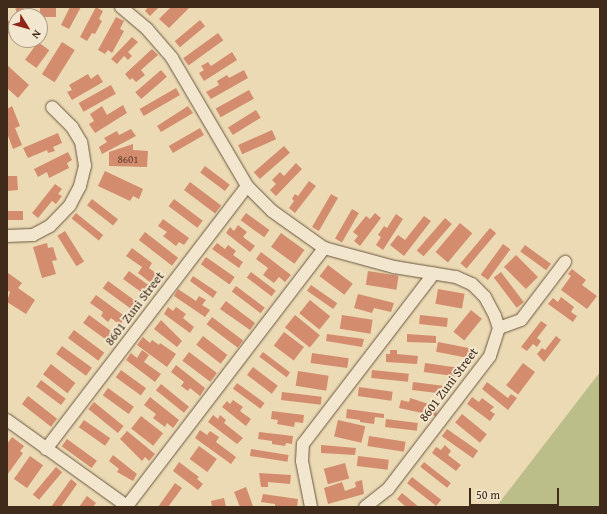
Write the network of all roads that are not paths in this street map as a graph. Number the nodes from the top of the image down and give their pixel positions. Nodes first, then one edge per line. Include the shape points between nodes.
1 (121, 7) edge
2 (52, 107) dead end
3 (247, 186) junction
4 (7, 236) edge
5 (324, 248) junction
6 (565, 262) dead end
7 (434, 273) junction
8 (499, 328) junction
9 (7, 420) edge
10 (46, 449) junction
11 (128, 507) edge
12 (311, 507) edge
13 (365, 507) edge

1 - 3 street via 147,29 172,58
2 - 4 street via 72,127 81,142 85,166 80,186 70,204 50,226 33,235
3 - 5 street via 272,211
3 - 10 street, 8601 Zuni Street
5 - 7 street via 372,262
5 - 11 street
6 - 8 street via 521,320
7 - 8 street via 456,277 481,291
7 - 12 street via 303,444 302,461
8 - 13 street, 8601 Zuni Street via 490,356 388,489
9 - 10 street
10 - 11 street

